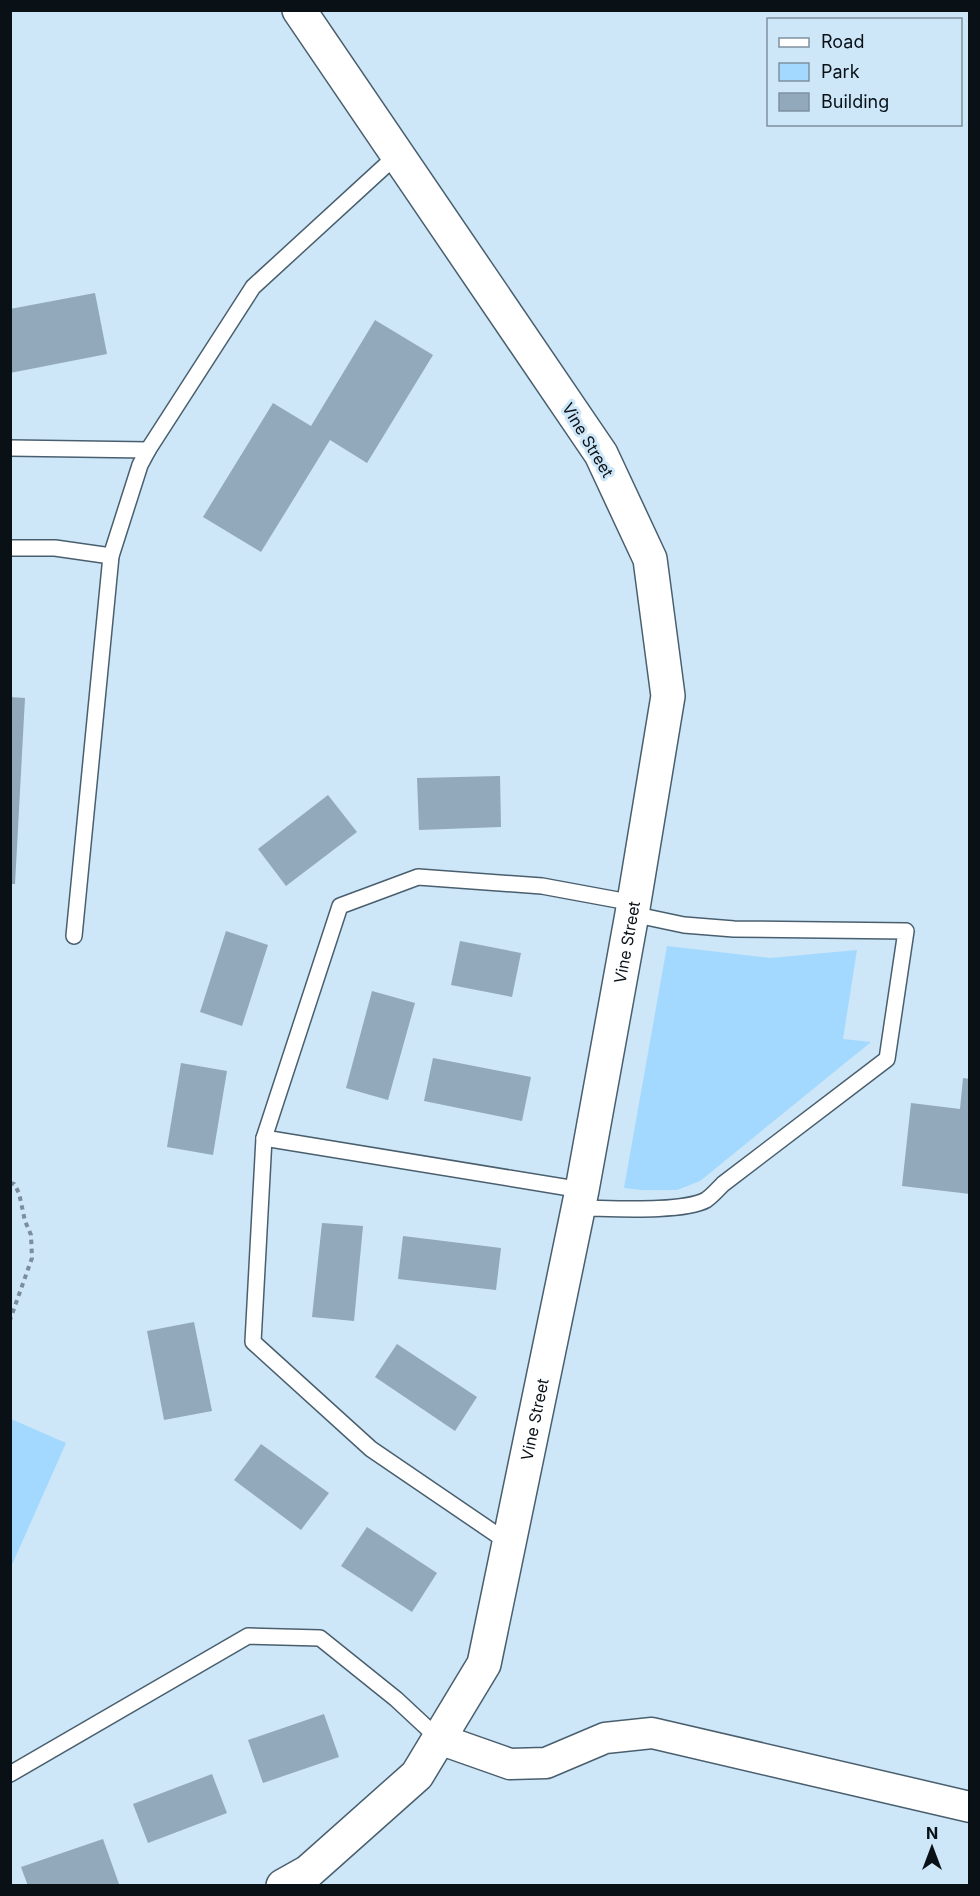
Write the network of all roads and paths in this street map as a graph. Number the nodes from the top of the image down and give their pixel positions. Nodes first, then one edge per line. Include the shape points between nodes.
1 (299, 10) edge
2 (397, 155) junction
3 (10, 448) edge
4 (148, 450) junction
5 (10, 548) edge
6 (111, 556) junction
7 (633, 908) junction
8 (74, 936) dead end
9 (264, 1137) junction
10 (10, 1183) edge
11 (581, 1199) junction
12 (10, 1320) edge
13 (509, 1544) junction
14 (439, 1739) junction
15 (10, 1774) edge
16 (969, 1807) edge
17 (302, 1881) edge

1 - 2 main road, Vine Street
2 - 4 lane via 253,287
2 - 7 main road, Vine Street via 601,454 650,559 668,696
3 - 4 lane
4 - 6 lane
5 - 6 lane via 56,548
6 - 8 lane
7 - 9 lane via 542,886 418,877 340,906
7 - 11 main road, Vine Street
7 - 11 lane via 684,924 734,929 906,931 888,1059 706,1200 665,1208
9 - 11 lane
9 - 13 lane via 253,1342 371,1449
10 - 12 path via 19,1193 31,1235 32,1258
11 - 13 main road, Vine Street
13 - 14 main road, Vine Street via 484,1664
14 - 15 lane via 320,1638 248,1636
14 - 16 street via 510,1764 546,1763 605,1738 652,1732
14 - 17 main road, Vine Street via 417,1774

